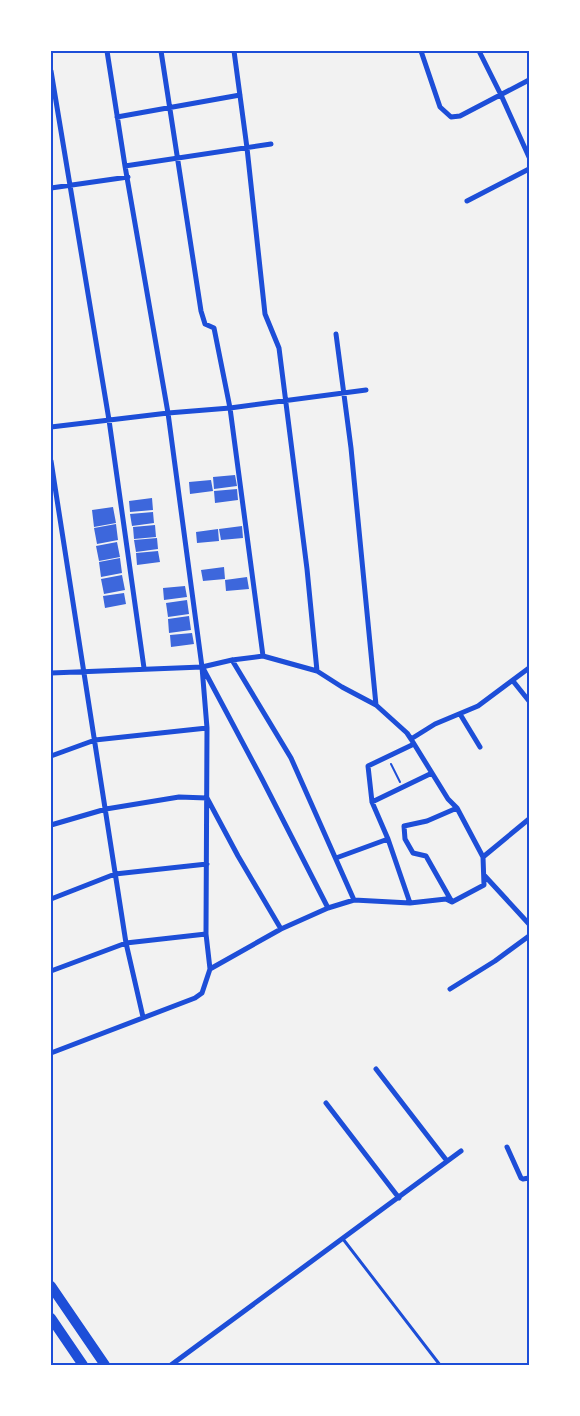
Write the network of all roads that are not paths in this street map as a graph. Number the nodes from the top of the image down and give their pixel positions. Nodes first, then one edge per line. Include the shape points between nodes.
1 (107, 51) edge
2 (161, 51) edge
3 (234, 51) edge
4 (421, 51) edge
5 (479, 51) edge
6 (51, 71) edge
7 (529, 80) edge
8 (501, 95) junction
9 (240, 96) junction
10 (171, 107) junction
11 (117, 117) junction
12 (271, 144) dead end
13 (247, 148) junction
14 (177, 157) junction
15 (529, 157) edge
16 (125, 166) junction
17 (529, 169) edge
18 (128, 177) junction
19 (71, 184) junction
20 (51, 188) edge
21 (466, 201) dead end
22 (336, 334) dead end
23 (366, 390) dead end
24 (343, 393) junction
25 (286, 401) junction
26 (230, 408) junction
27 (168, 413) junction
28 (109, 420) junction
29 (51, 427) edge
30 (51, 461) edge
31 (263, 656) junction
32 (232, 660) junction
33 (202, 667) junction
34 (144, 668) junction
35 (529, 668) edge
36 (317, 670) junction
37 (84, 671) junction
38 (51, 672) edge
39 (513, 681) junction
40 (529, 701) edge
41 (376, 705) junction
42 (460, 714) junction
43 (207, 728) junction
44 (95, 740) junction
45 (413, 742) junction
46 (480, 747) dead end
47 (51, 756) edge
48 (432, 773) junction
49 (206, 798) junction
50 (372, 802) junction
51 (106, 808) junction
52 (457, 808) junction
53 (529, 819) edge
54 (51, 825) edge
55 (388, 839) junction
56 (483, 857) junction
57 (336, 858) junction
58 (207, 864) junction
59 (115, 874) junction
60 (483, 875) junction
61 (51, 899) edge
62 (354, 900) junction
63 (452, 902) junction
64 (410, 903) junction
65 (328, 908) junction
66 (529, 924) edge
67 (281, 929) junction
68 (206, 934) junction
69 (529, 936) edge
70 (126, 943) junction
71 (210, 969) junction
72 (51, 970) edge
73 (450, 990) dead end
74 (143, 1017) junction
75 (51, 1053) edge
76 (376, 1069) dead end
77 (326, 1103) dead end
78 (506, 1147) dead end
79 (461, 1151) dead end
80 (447, 1161) junction
81 (529, 1178) edge
82 (399, 1198) junction
83 (344, 1239) junction
84 (51, 1286) edge
85 (52, 1321) edge
86 (83, 1365) edge
87 (105, 1365) edge
88 (171, 1365) edge
89 (440, 1365) edge

1 - 11 street
2 - 10 street
3 - 9 street
4 - 8 street via 440,107 451,117 460,116
5 - 8 street
6 - 19 street
7 - 8 street
8 - 15 street
9 - 10 street
9 - 13 street
10 - 11 street
10 - 14 street
11 - 16 street
12 - 13 street
13 - 14 street
13 - 25 street via 265,314 279,348
14 - 16 street
14 - 26 street via 201,311 204,324 214,328
16 - 18 street
17 - 21 street
18 - 19 street
18 - 27 street
19 - 20 street
19 - 28 street
22 - 24 street
23 - 24 street
24 - 25 street
24 - 41 street
25 - 26 street
25 - 36 street
26 - 27 street
26 - 31 street
27 - 28 street
27 - 33 street
28 - 29 street
28 - 34 street
30 - 37 street
31 - 32 street
31 - 36 street
32 - 33 street
32 - 57 street via 292,758
33 - 34 street
33 - 43 street
33 - 65 street
34 - 37 street
35 - 39 street
36 - 41 street
37 - 38 street
37 - 44 street
39 - 40 street
39 - 42 street via 478,706
41 - 45 street
42 - 45 street via 435,724
42 - 46 street
43 - 44 street
43 - 49 street
44 - 47 street
44 - 51 street
45 - 48 street
45 - 50 street via 368,766
48 - 50 street
48 - 52 street
49 - 51 street via 179,797
49 - 58 street
49 - 67 street
50 - 55 street
51 - 54 street
51 - 59 street
52 - 56 street
52 - 63 street via 427,821 404,826 405,839 413,853 426,856
53 - 56 street
55 - 57 street
55 - 64 street
56 - 60 street
57 - 62 street
58 - 59 street
58 - 68 street
59 - 61 street
59 - 70 street
60 - 63 street via 484,884
60 - 66 street
62 - 64 street
62 - 65 street
63 - 64 street via 446,899
65 - 67 street
67 - 71 street
68 - 70 street
68 - 71 street
69 - 73 street
70 - 72 street
70 - 74 street
71 - 74 street via 202,993
74 - 75 street
76 - 80 street
77 - 82 street
78 - 81 street via 521,1178
79 - 80 street
80 - 82 street
82 - 83 street
83 - 88 street
83 - 89 lane
84 - 87 main road
85 - 86 main road

